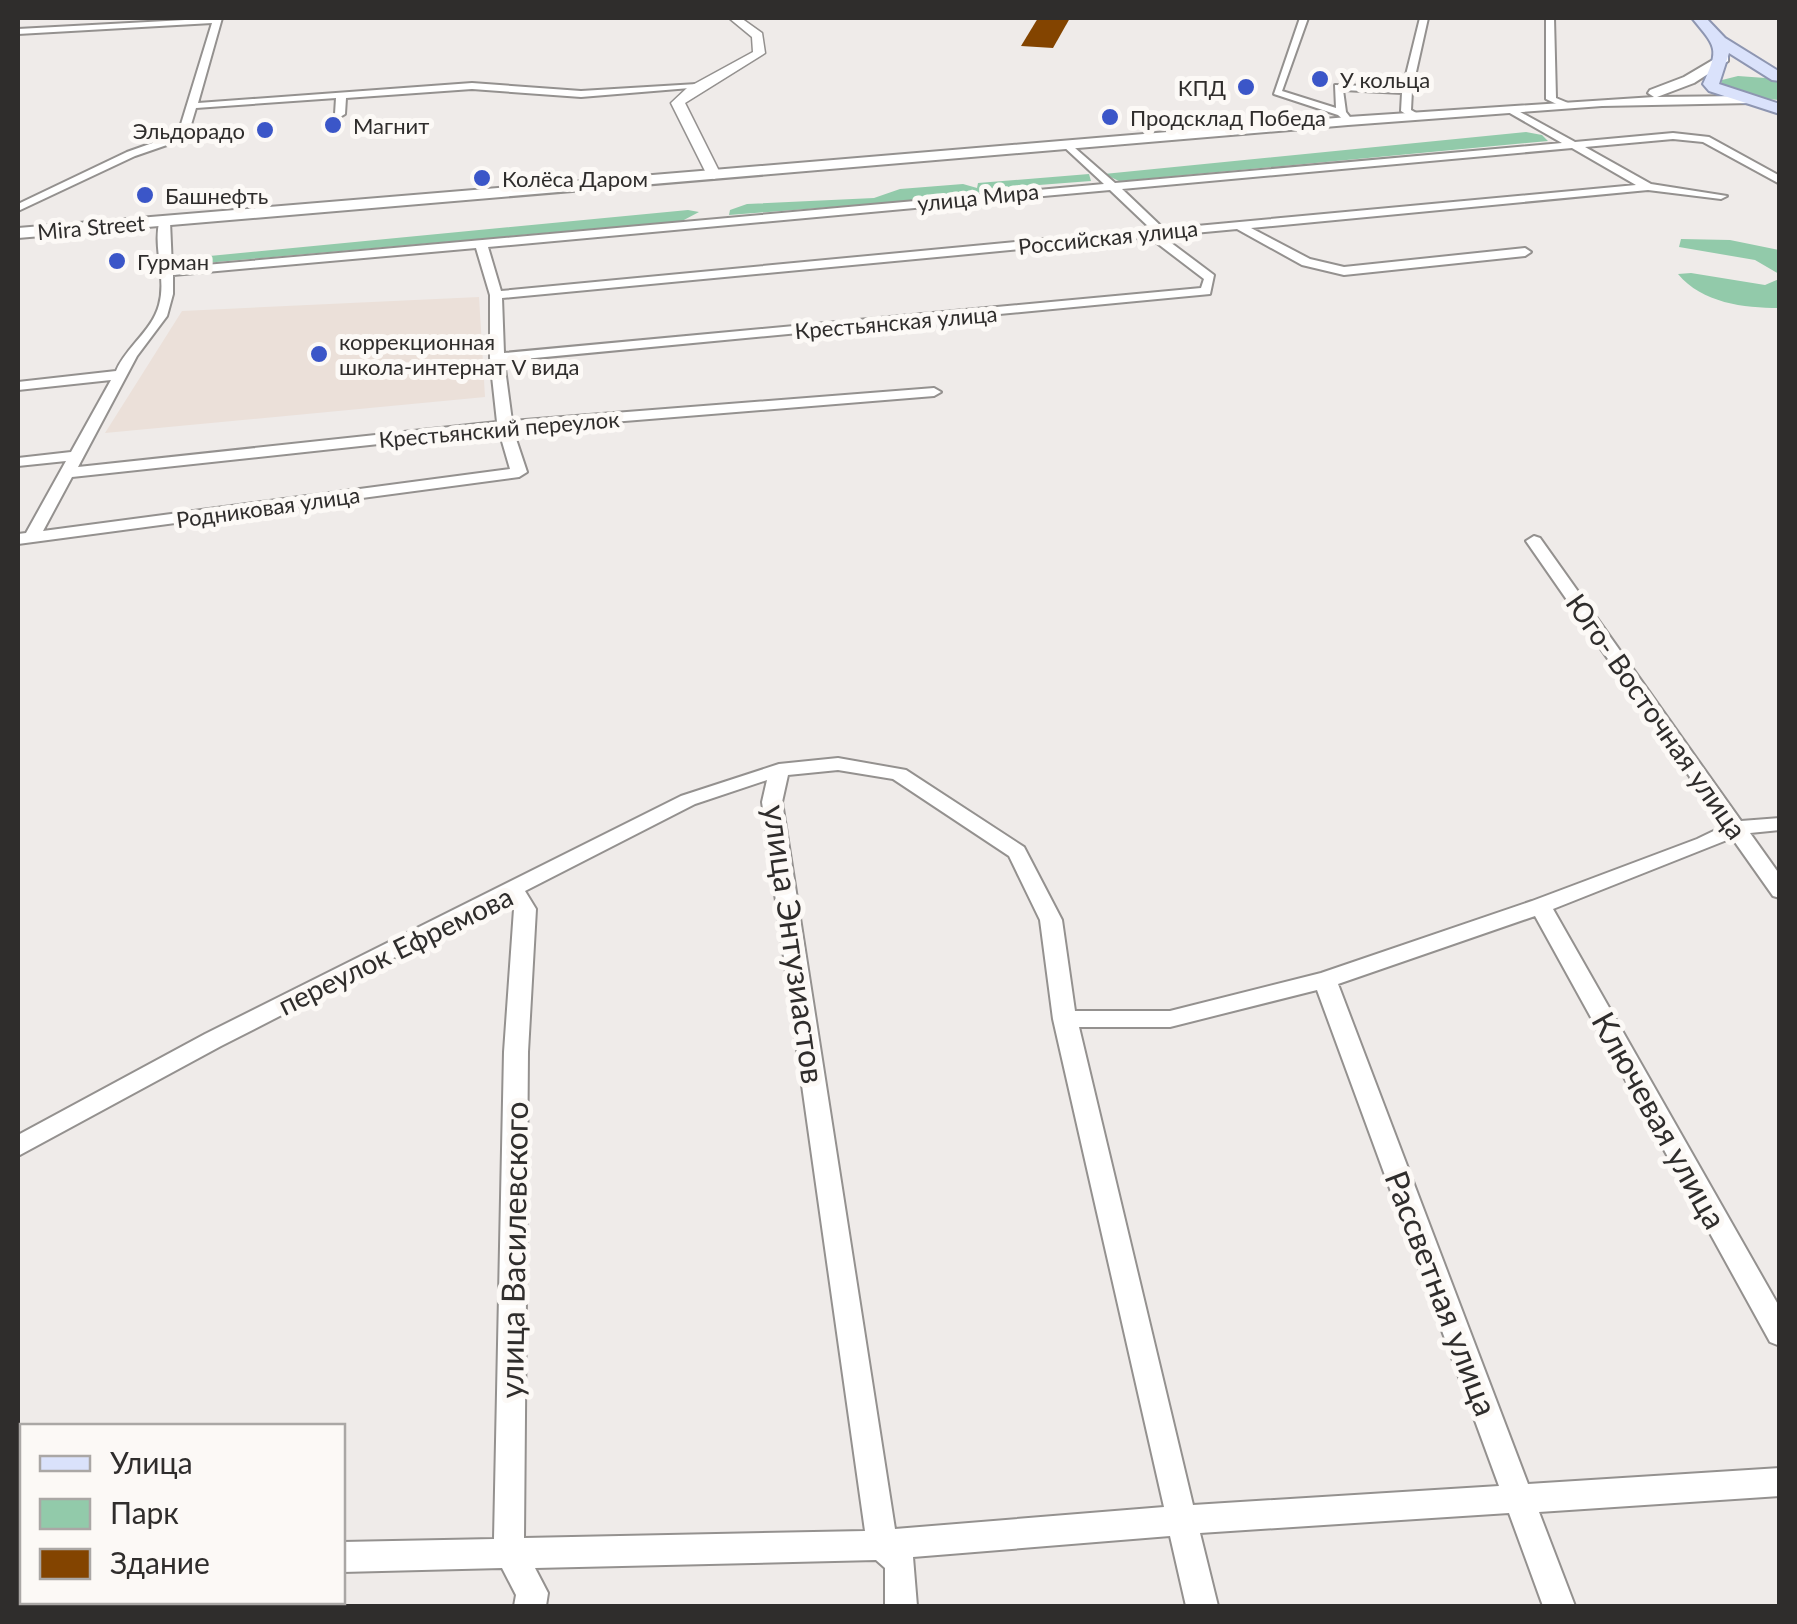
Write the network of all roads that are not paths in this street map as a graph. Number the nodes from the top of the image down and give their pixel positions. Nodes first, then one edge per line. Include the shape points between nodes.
1 (734, 18) edge
2 (1304, 18) edge
3 (1424, 18) edge
4 (1550, 18) edge
5 (1699, 18) edge
6 (218, 19) edge
7 (18, 31) edge
8 (1720, 41) junction
9 (1723, 58) junction
10 (1779, 76) edge
11 (1716, 78) junction
12 (697, 88) junction
13 (1407, 90) junction
14 (341, 95) junction
15 (1661, 96) junction
16 (1748, 100) junction
17 (1565, 105) junction
18 (190, 106) junction
19 (1779, 108) edge
20 (1511, 110) junction
21 (340, 114) dead end
22 (1415, 116) junction
23 (1345, 117) junction
24 (1066, 144) junction
25 (1574, 145) junction
26 (714, 175) junction
27 (1780, 180) edge
28 (1109, 185) junction
29 (1648, 187) junction
30 (1721, 196) dead end
31 (18, 208) edge
32 (164, 221) junction
33 (1238, 225) junction
34 (1155, 232) junction
35 (18, 233) edge
36 (482, 242) junction
37 (1525, 252) dead end
38 (166, 272) junction
39 (496, 295) junction
40 (497, 358) junction
41 (121, 375) junction
42 (18, 386) edge
43 (934, 392) dead end
44 (505, 426) junction
45 (74, 456) junction
46 (18, 462) edge
47 (65, 473) junction
48 (24, 539) edge
49 (1534, 540) dead end
50 (779, 770) junction
51 (1780, 824) edge
52 (1735, 828) junction
53 (514, 891) junction
54 (1780, 891) edge
55 (1540, 906) junction
56 (1325, 980) junction
57 (1065, 1019) junction
58 (18, 1146) edge
59 (1780, 1334) edge
60 (1780, 1482) edge
61 (1520, 1500) junction
62 (1184, 1520) junction
63 (882, 1545) junction
64 (509, 1551) junction
65 (345, 1557) edge
66 (530, 1606) edge
67 (901, 1606) edge
68 (1202, 1606) edge
69 (1559, 1606) edge

1 - 12 street via 758,36 759,53
2 - 23 street via 1277,92
3 - 13 street
4 - 17 street via 1551,99
5 - 8 main road
6 - 7 street
6 - 18 street
8 - 9 main road
8 - 10 main road
9 - 11 main road
9 - 15 main road
10 - 11 main road
11 - 15 main road
11 - 16 main road via 1714,88
12 - 14 street via 581,94 472,86
12 - 26 street via 678,102
13 - 22 street via 1406,111
13 - 23 street via 1338,87
14 - 18 street
14 - 21 street
15 - 16 main road
15 - 17 main road, улица Мира
15 - 19 main road
16 - 19 main road
17 - 20 main road, улица Мира
18 - 31 street via 183,136
20 - 22 main road, улица Мира
20 - 25 street
22 - 23 main road, улица Мира
23 - 24 main road, улица Мира
24 - 26 main road, улица Мира
24 - 28 street
25 - 27 street, улица Мира via 1696,137
25 - 28 street, улица Мира
25 - 29 street
26 - 32 main road, улица Мира
28 - 34 street
28 - 36 street, улица Мира
29 - 30 street, Российская улица
29 - 33 street, Российская улица
32 - 35 main road, Mira Street
32 - 38 street
33 - 34 street, Российская улица
33 - 37 street via 1306,262 1344,271
34 - 39 street, Российская улица
34 - 40 street, Крестьянская улица via 1210,278 1206,291
36 - 38 street, улица Мира
36 - 39 street
38 - 41 street via 162,315 128,353
39 - 40 street
40 - 44 street
41 - 42 street
41 - 45 street
43 - 44 street, Крестьянский переулок
44 - 47 street, Крестьянский переулок
44 - 48 street, Родниковая улица via 519,472
45 - 46 street
45 - 47 street
47 - 48 street
49 - 52 street, Юго- Восточная улица
50 - 53 street, переулок Ефремова via 688,800
50 - 57 street, улица Энтузиастов via 838,764 898,774 1017,852 1051,920
50 - 63 street, улица Энтузиастов via 772,802
51 - 52 street
52 - 54 street, Юго- Восточная улица
52 - 55 street
53 - 58 street, переулок Ефремова via 213,1040
53 - 64 street, улица Василевского via 525,909 516,1052
55 - 56 street
55 - 59 street, Ключевая улица
56 - 57 street via 1170,1019
56 - 61 street, Рассветная улица
57 - 62 street, улица Энтузиастов
60 - 61 street
61 - 62 street
61 - 69 street, Рассветная улица
62 - 63 street
62 - 68 street, улица Энтузиастов
63 - 64 street
63 - 67 street, улица Энтузиастов via 900,1562
64 - 65 street
64 - 66 street, улица Василевского via 532,1593

